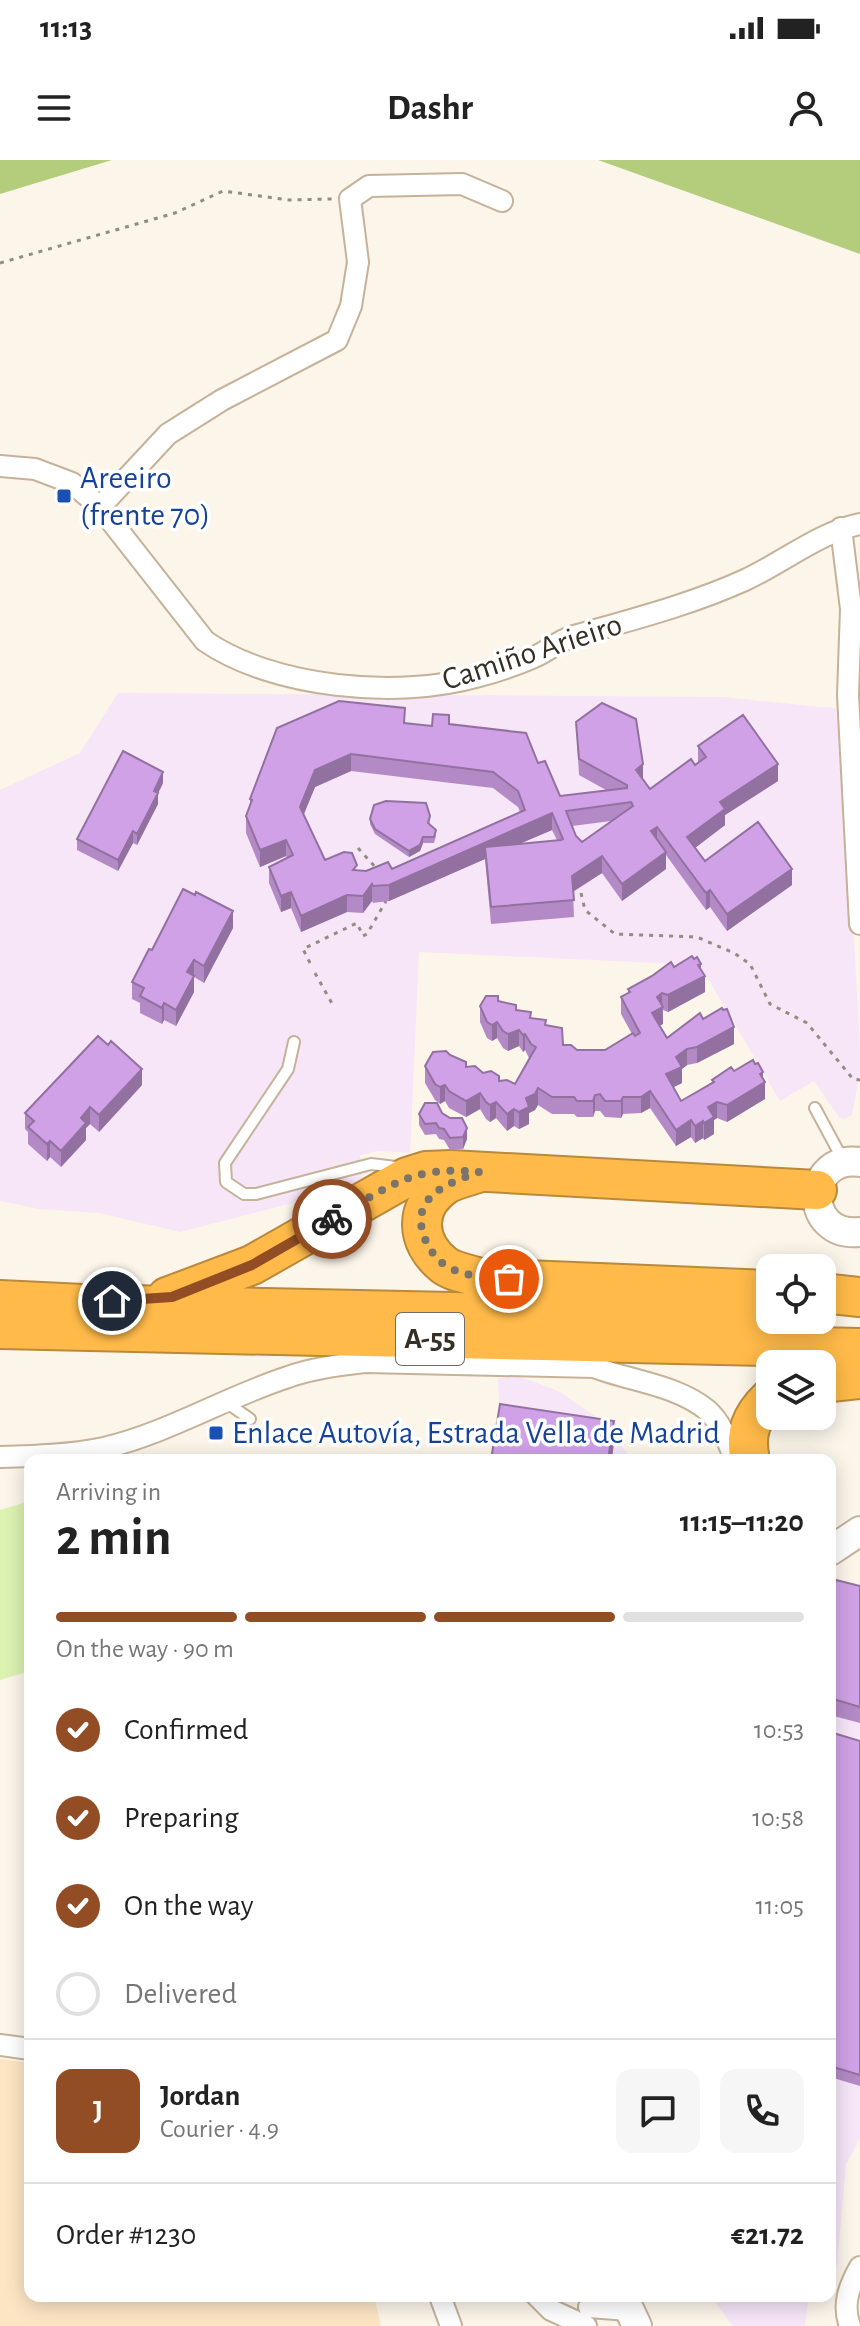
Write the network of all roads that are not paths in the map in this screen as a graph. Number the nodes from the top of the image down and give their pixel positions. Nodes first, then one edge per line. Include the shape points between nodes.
1 (502, 201) dead end
2 (0, 466) edge
3 (100, 507) junction
4 (851, 526) edge
5 (860, 924) edge
6 (294, 1042) dead end
7 (815, 1108) dead end
8 (852, 1162) edge
9 (479, 1172) junction
10 (407, 1177) junction
11 (817, 1190) junction
12 (860, 1232) edge
13 (756, 1289) edge
14 (836, 1294) edge
15 (860, 1297) edge
16 (0, 1300) edge
17 (83, 1304) junction
18 (756, 1319) edge
19 (836, 1320) edge
20 (860, 1321) edge
21 (0, 1329) edge
22 (860, 1348) edge
23 (594, 1367) junction
24 (756, 1370) edge
25 (836, 1371) edge
26 (860, 1372) edge
27 (860, 1379) edge
28 (836, 1382) edge
29 (226, 1402) junction
30 (756, 1415) edge
31 (250, 1419) dead end
32 (59, 1454) edge
33 (733, 1454) edge
34 (750, 1454) edge
35 (24, 1456) edge
36 (0, 1457) edge
37 (0, 2045) edge
38 (24, 2048) edge
39 (860, 2267) edge
40 (442, 2302) edge
41 (543, 2302) edge
42 (588, 2310) edge
43 (630, 2316) edge
44 (451, 2326) edge
45 (850, 2326) edge

1 - 3 street via 462,184 369,186 350,199 358,262 351,306 337,340 168,434
2 - 3 street, Camiño Arieiro via 35,469 72,483
3 - 4 street, Camiño Arieiro via 205,641 226,655 297,678 386,688 476,678 536,657 567,638 746,579
4 - 5 street via 848,695
6 - 10 lane via 288,1069 225,1163 226,1182 244,1194 256,1194 371,1164 396,1167
7 - 8 lane
8 - 11 main road via 826,1172
9 - 10 highway via 426,1171
9 - 11 highway
9 - 13 highway via 447,1183 427,1200 421,1216 430,1251 446,1267 480,1278
10 - 17 highway via 252,1265 172,1297
11 - 12 main road via 826,1222
14 - 15 highway
16 - 17 highway, A-55
17 - 18 highway, A-55
19 - 20 highway
21 - 22 highway, A-55
23 - 24 highway
23 - 29 street via 366,1362 288,1377
23 - 33 street via 676,1392 708,1411
25 - 26 highway
27 - 28 highway
29 - 31 lane
29 - 32 street via 154,1432
30 - 34 highway via 748,1434
35 - 36 street
37 - 38 street
39 - 45 street via 845,2311
40 - 44 street
41 - 42 street via 563,2316
42 - 43 street

